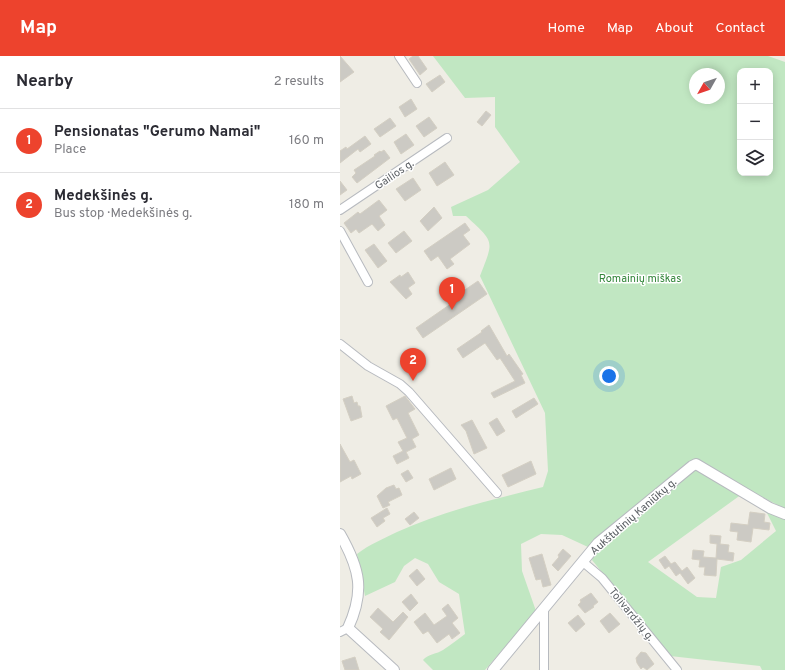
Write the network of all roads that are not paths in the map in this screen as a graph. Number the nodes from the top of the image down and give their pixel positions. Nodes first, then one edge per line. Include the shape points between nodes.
1 (399, 56) edge
2 (417, 83) dead end
3 (447, 138) dead end
4 (340, 210) edge
5 (340, 231) edge
6 (368, 282) dead end
7 (340, 344) edge
8 (497, 493) dead end
9 (785, 514) edge
10 (340, 534) edge
11 (583, 562) junction
12 (544, 610) junction
13 (344, 630) edge
14 (394, 670) edge
15 (493, 670) edge
16 (544, 670) edge
17 (678, 670) edge

1 - 2 street
3 - 4 street, Gailios g.
5 - 6 street
7 - 8 street via 368,366 409,392
9 - 11 street, Aukštutinių Kaniūkų g. via 770,508 696,464 603,539
10 - 13 street via 358,573 359,590 357,607
11 - 12 street, Aukštutinių Kaniūkų g.
11 - 17 street, Tolivardžių g. via 602,578
12 - 15 street, Aukštutinių Kaniūkų g.
12 - 16 street
13 - 14 street

